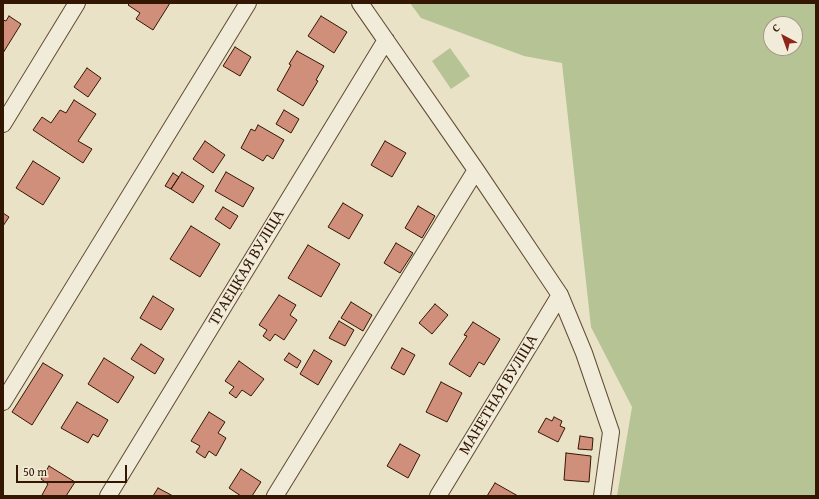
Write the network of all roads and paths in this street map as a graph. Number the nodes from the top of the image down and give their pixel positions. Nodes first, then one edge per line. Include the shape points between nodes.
1 (77, 3) edge
2 (248, 3) edge
3 (360, 3) edge
4 (386, 40) junction
5 (3, 124) edge
6 (476, 170) junction
7 (560, 295) junction
8 (3, 402) edge
9 (606, 472) junction
10 (108, 496) edge
11 (275, 496) edge
12 (438, 496) edge
13 (597, 496) edge
14 (602, 496) edge

1 - 5 street
2 - 8 street
3 - 4 street
4 - 6 street
4 - 10 street, ТРАЕЦКАЯ ВУЛІЦА
6 - 7 street
6 - 11 street
7 - 9 street via 584,353 611,432
7 - 12 street, МАНЕТНАЯ ВУЛІЦА
9 - 13 street
9 - 14 street

